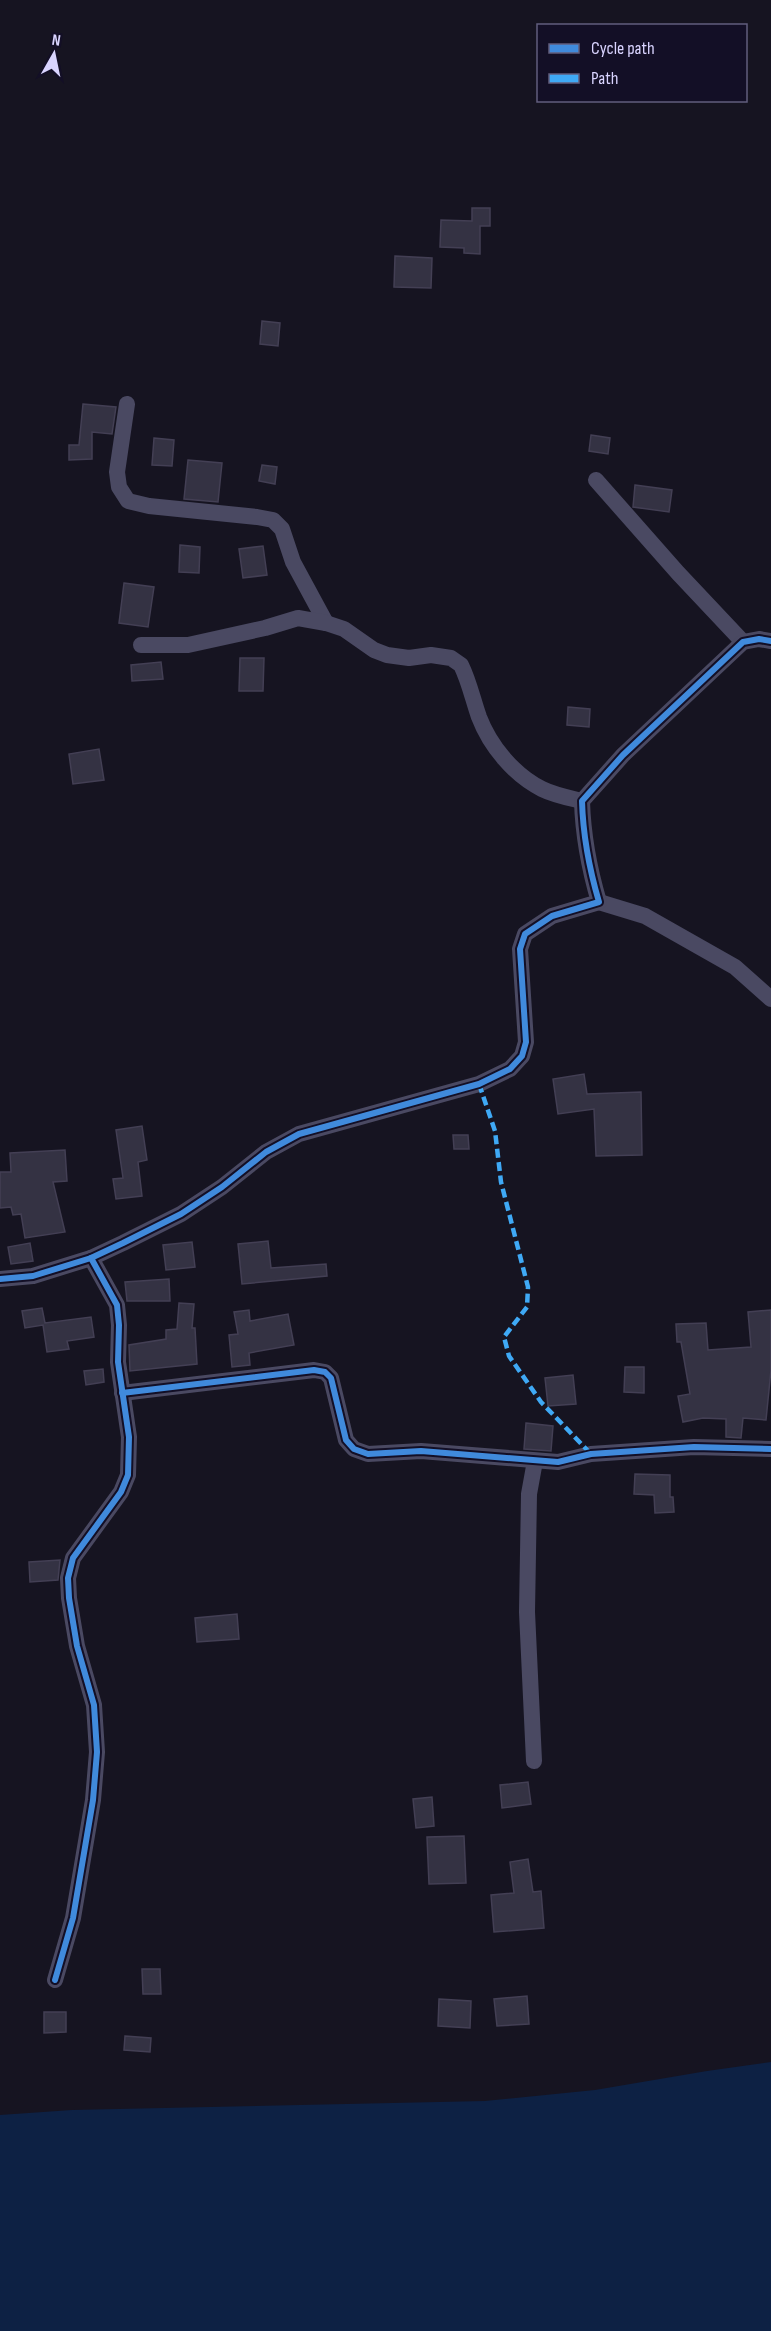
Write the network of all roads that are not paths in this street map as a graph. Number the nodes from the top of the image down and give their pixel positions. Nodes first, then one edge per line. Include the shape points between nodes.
1 (127, 404) dead end
2 (596, 480) dead end
3 (326, 623) junction
4 (771, 641) edge
5 (743, 642) junction
6 (141, 645) dead end
7 (582, 801) junction
8 (599, 902) junction
9 (771, 999) edge
10 (91, 1258) junction
11 (0, 1279) edge
12 (122, 1393) junction
13 (771, 1449) edge
14 (535, 1461) junction
15 (534, 1761) dead end
16 (55, 1980) dead end

1 - 3 street via 117,472 119,487 128,501 273,520 282,530 293,562
2 - 5 street
3 - 6 street via 298,618 188,645
3 - 7 street via 344,629 387,655 451,658 461,665 479,717 504,758 543,790
4 - 5 street
5 - 7 street via 623,755
7 - 8 street via 583,833
8 - 9 street via 645,916 735,967
8 - 10 street via 552,916 525,934 520,949 526,1042 522,1056 510,1069 479,1084 299,1134 266,1152 181,1214
10 - 11 street via 33,1276
10 - 12 street via 117,1305
12 - 14 street via 315,1370 331,1378 346,1440 354,1449 368,1454 421,1451
12 - 16 street via 129,1437 128,1476 121,1492 73,1558 68,1578 77,1646 94,1705 97,1731 93,1800 73,1918
13 - 14 street via 694,1447 591,1454 558,1462
14 - 15 street via 529,1494 527,1612

